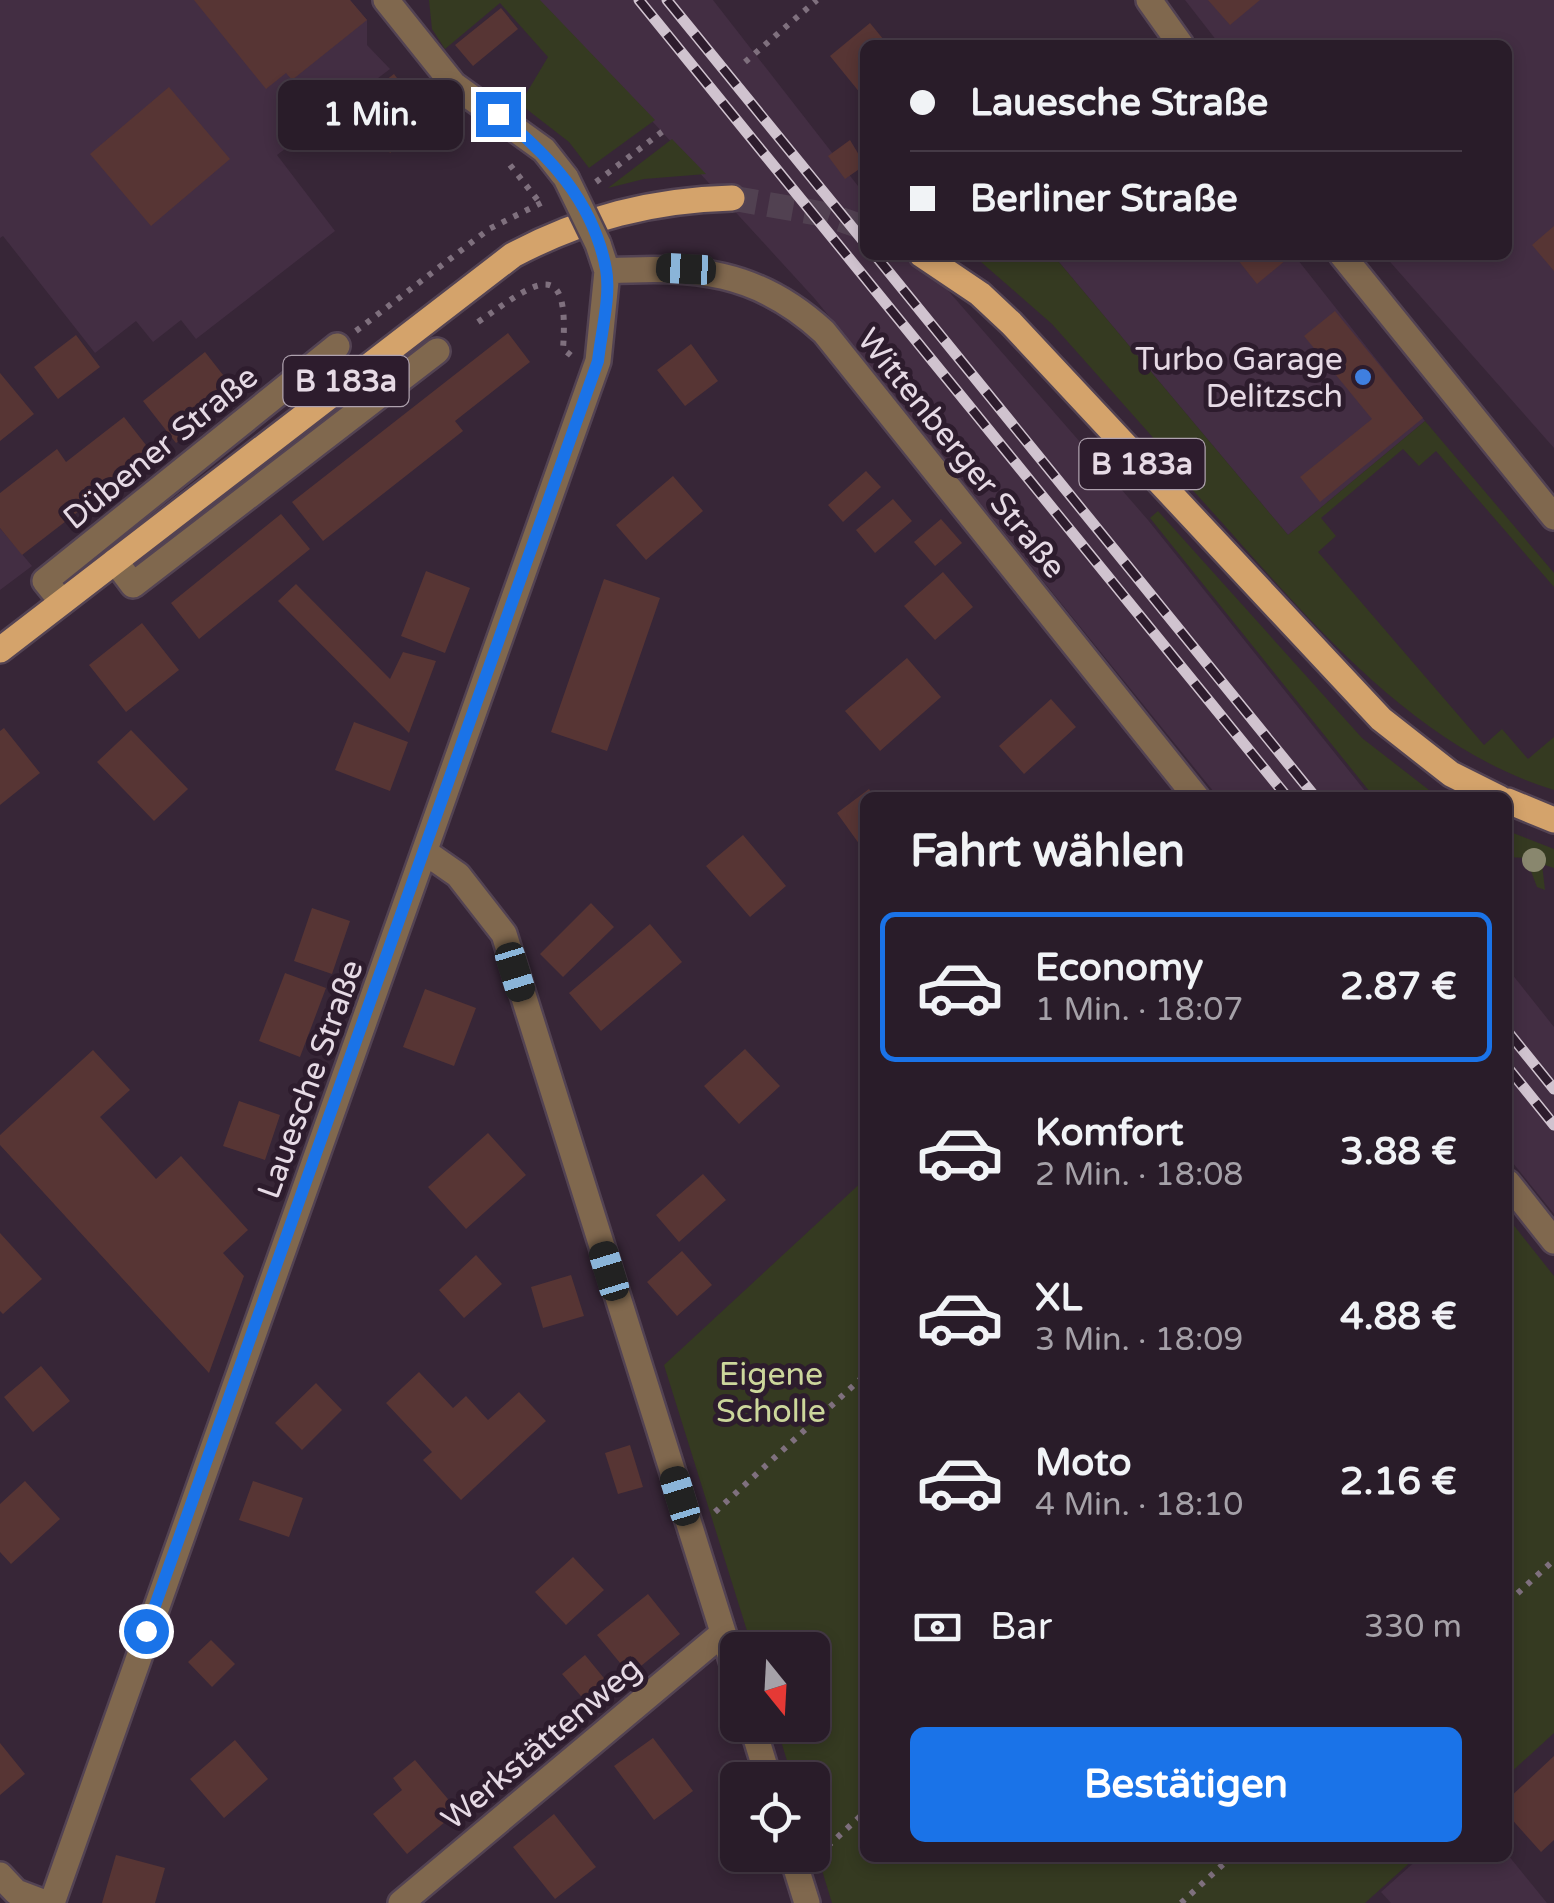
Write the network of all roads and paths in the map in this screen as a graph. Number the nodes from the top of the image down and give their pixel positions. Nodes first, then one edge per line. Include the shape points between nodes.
1 (386, 0) edge
2 (818, 0) edge
3 (1149, 0) edge
4 (1177, 40) edge
5 (745, 62) dead end
6 (667, 128) dead end
7 (506, 160) dead end
8 (570, 187) junction
9 (732, 198) tunnel mouth
10 (540, 204) junction
11 (929, 260) edge
12 (1346, 260) edge
13 (607, 271) junction
14 (337, 346) joint
15 (437, 351) joint
16 (598, 361) junction
17 (1554, 517) edge
18 (115, 561) junction
19 (62, 602) junction
20 (0, 650) edge
21 (1193, 792) edge
22 (1487, 792) edge
23 (1512, 803) edge
24 (1554, 820) edge
25 (425, 852) junction
26 (1512, 1188) edge
27 (1554, 1240) edge
28 (860, 1380) edge
29 (692, 1533) junction
30 (1554, 1560) edge
31 (1512, 1598) edge
32 (723, 1632) edge
33 (720, 1636) edge
34 (860, 1817) edge
35 (830, 1844) edge
36 (1226, 1862) edge
37 (798, 1872) edge
38 (0, 1875) edge
39 (48, 1903) edge
40 (401, 1903) edge
41 (808, 1903) edge
42 (1180, 1903) edge

1 - 8 street via 454,84 544,150
2 - 5 path
3 - 4 street
6 - 8 path via 614,171
7 - 10 path
8 - 10 path
8 - 13 street, bridge
9 - 18 main road, Dübener Straße / B 183a via 616,212 513,256
10 - 14 path via 490,228
11 - 22 main road, B 183a via 1011,323 1380,719 1451,774
12 - 17 street
13 - 16 street, Lauesche Straße
13 - 21 street, Wittenberger Straße via 714,271 794,304 824,332
14 - 19 street, Dübener Straße via 45,580
15 - 16 path via 510,300 553,284 565,305 563,349 575,359
15 - 18 street via 133,585
16 - 25 street, Lauesche Straße
18 - 19 main road, Dübener Straße / B 183a
19 - 20 main road, Dübener Straße / B 183a
23 - 24 main road
25 - 29 street via 458,875 504,934
25 - 39 street, Lauesche Straße
26 - 27 street
28 - 29 path
29 - 32 street
30 - 31 path
33 - 40 street, Werkstättenweg
34 - 35 path
36 - 42 path
37 - 41 street
38 - 39 street, Lauesche Straße via 16,1892

